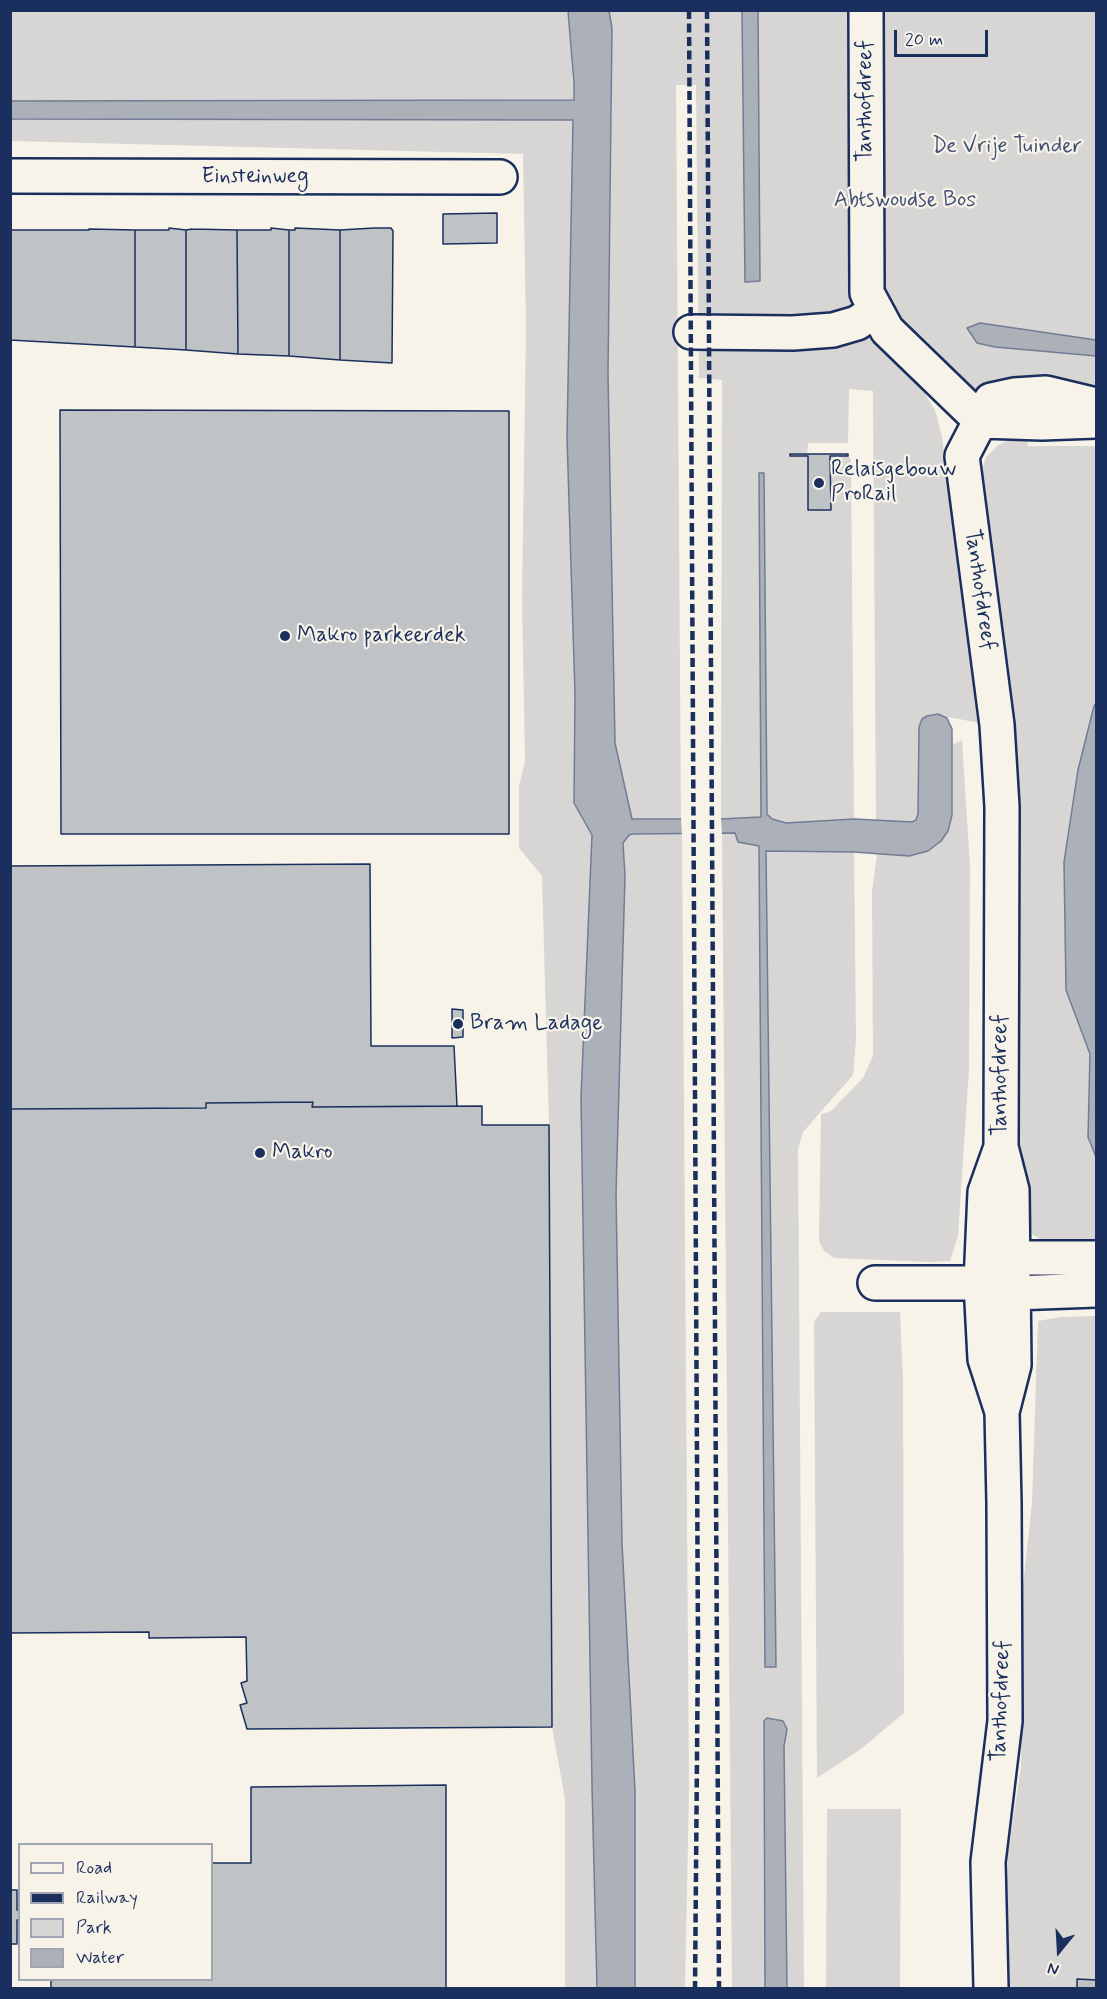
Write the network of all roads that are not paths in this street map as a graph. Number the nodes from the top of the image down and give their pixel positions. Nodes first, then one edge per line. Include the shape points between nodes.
1 (866, 10) edge
2 (10, 176) edge
3 (500, 177) dead end
4 (876, 310) junction
5 (691, 332) dead end
6 (1096, 405) edge
7 (981, 421) junction
8 (1096, 421) edge
9 (1000, 1147) junction
10 (1013, 1258) junction
11 (1096, 1258) edge
12 (875, 1283) dead end
13 (981, 1283) junction
14 (1096, 1290) edge
15 (1013, 1293) junction
16 (1002, 1412) junction
17 (991, 1989) edge

1 - 4 street, Tanthofdreef via 867,293
2 - 3 street, Einsteinweg
4 - 5 street via 857,324 833,330
4 - 7 street, Tanthofdreef via 887,330
6 - 7 street via 1046,393 1014,395 991,400
7 - 8 street
7 - 9 street, Tanthofdreef via 962,456 997,725 1001,795
9 - 10 street, Tanthofdreef via 1012,1190
9 - 13 street, Tanthofdreef via 985,1192
10 - 11 street
10 - 13 street
10 - 15 street, Tanthofdreef
12 - 13 street
13 - 15 street
13 - 16 street, Tanthofdreef via 985,1359
14 - 15 street
15 - 16 street, Tanthofdreef via 1014,1365
16 - 17 street, Tanthofdreef via 1005,1721 988,1862

